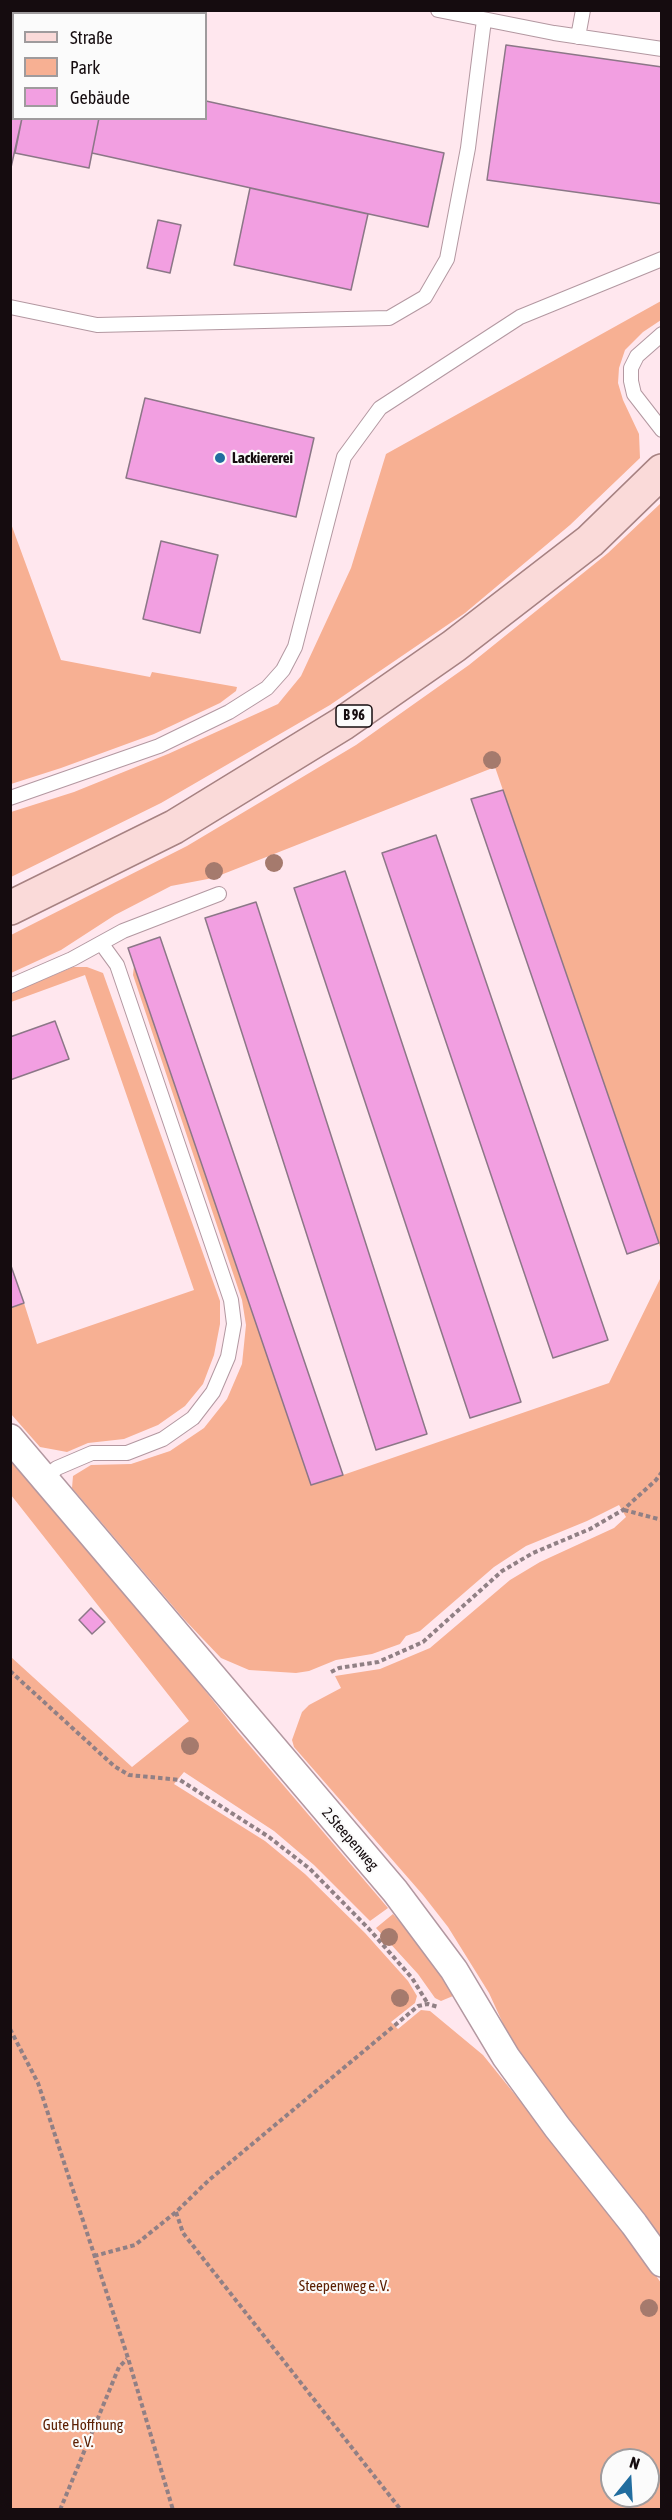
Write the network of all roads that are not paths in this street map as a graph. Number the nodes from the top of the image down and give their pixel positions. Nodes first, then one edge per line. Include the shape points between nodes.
1 (438, 10) edge
2 (583, 10) edge
3 (484, 20) junction
4 (578, 37) junction
5 (662, 49) edge
6 (662, 259) edge
7 (10, 307) edge
8 (662, 334) edge
9 (662, 430) edge
10 (662, 471) edge
11 (10, 798) edge
12 (219, 894) dead end
13 (10, 908) edge
14 (101, 943) junction
15 (10, 986) edge
16 (10, 1438) edge
17 (45, 1478) junction
18 (662, 2263) edge

1 - 3 lane
2 - 4 lane
3 - 4 lane
3 - 7 lane via 468,148 447,259 425,297 389,318 97,325
4 - 5 lane
6 - 11 lane via 520,317 380,408 344,457 295,647 283,670 267,688 229,712 159,746
8 - 9 lane via 637,356 631,368 631,381 634,394
10 - 13 main road, B 96 via 590,541 454,646 342,724 174,827
12 - 14 lane
14 - 15 lane
14 - 17 lane via 117,965 231,1300 234,1324 228,1357 213,1392 193,1418 163,1439 127,1453 92,1453 57,1468
16 - 17 street, 2.Steepenweg
17 - 18 street, 2.Steepenweg via 395,1891 472,1998 513,2066

